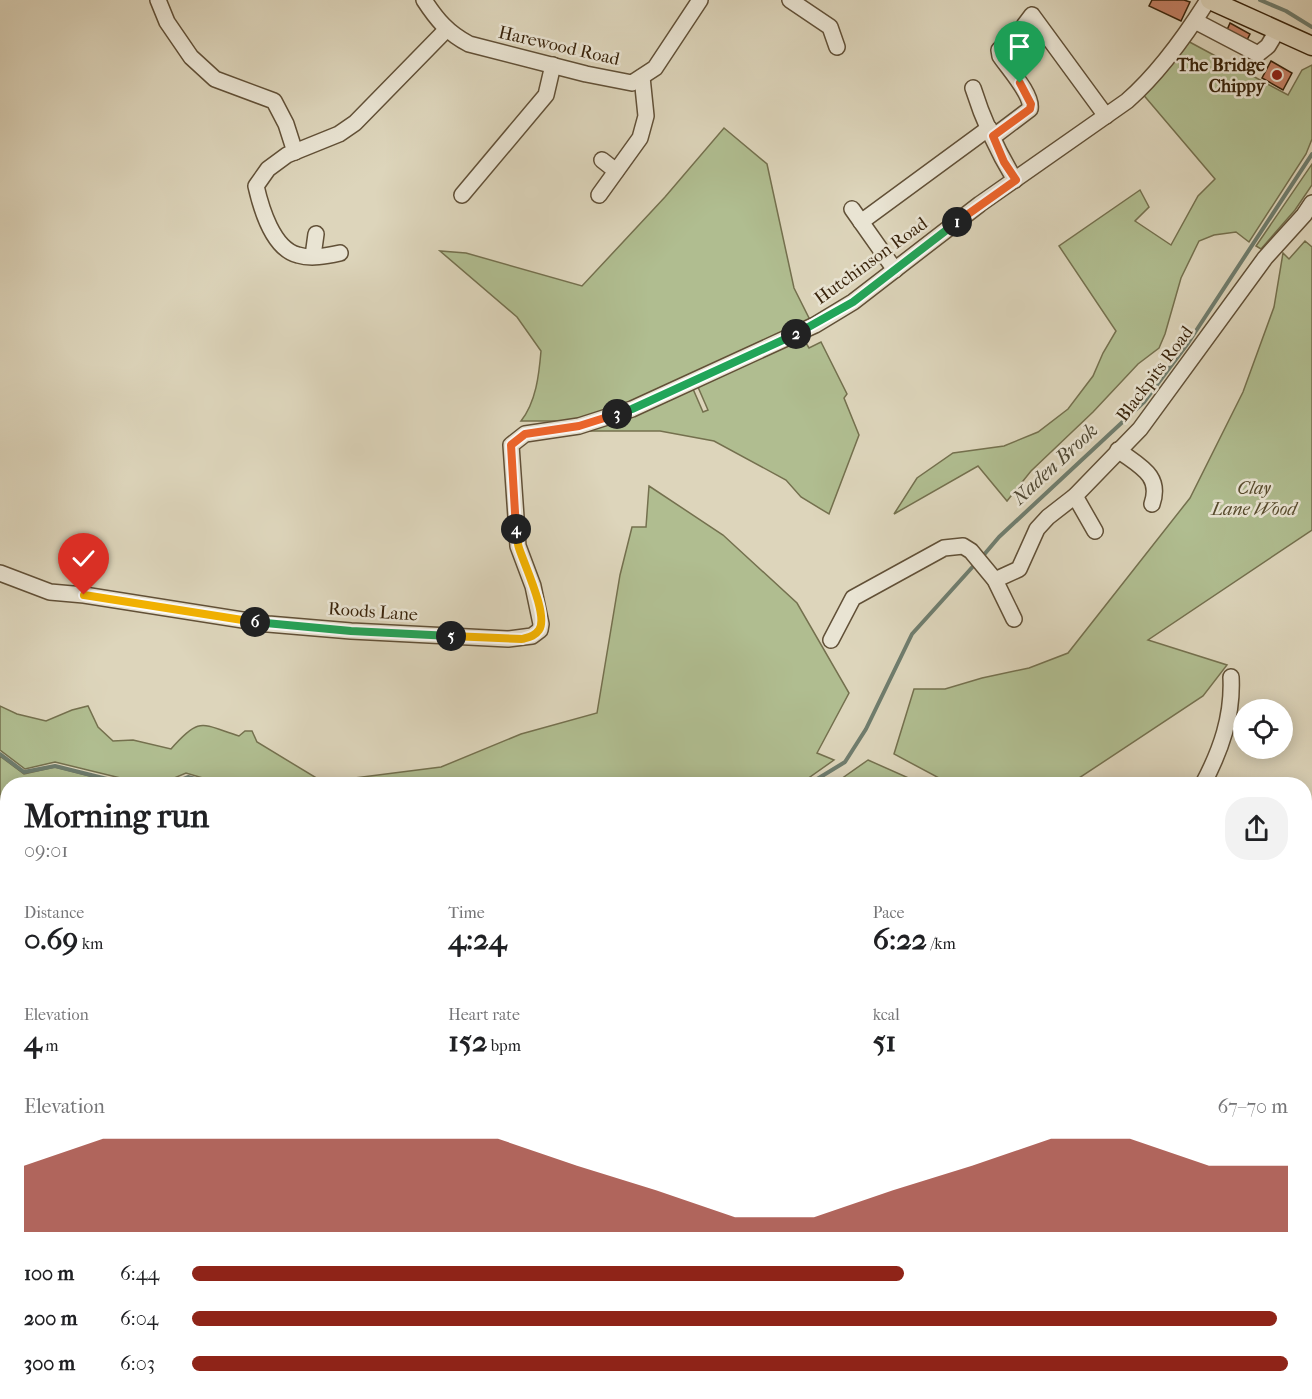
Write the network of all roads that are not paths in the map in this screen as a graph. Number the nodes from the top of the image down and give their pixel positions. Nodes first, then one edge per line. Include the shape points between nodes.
1 (158, 0) edge
2 (424, 0) edge
3 (700, 0) edge
4 (789, 0) edge
5 (1209, 0) edge
6 (1195, 21) junction
7 (446, 30) junction
8 (1277, 31) junction
9 (1312, 46) edge
10 (837, 47) dead end
11 (553, 65) junction
12 (642, 77) junction
13 (973, 88) dead end
14 (1106, 116) junction
15 (991, 132) junction
16 (295, 152) junction
17 (602, 160) dead end
18 (616, 171) junction
19 (1016, 180) junction
20 (465, 185) dead end
21 (599, 195) dead end
22 (852, 209) dead end
23 (1309, 213) edge
24 (861, 222) junction
25 (316, 234) dead end
26 (340, 253) dead end
27 (313, 256) junction
28 (895, 270) junction
29 (525, 434) joint
30 (1118, 450) junction
31 (1075, 496) junction
32 (1152, 504) dead end
33 (1095, 531) dead end
34 (0, 573) edge
35 (995, 580) junction
36 (1014, 619) dead end
37 (831, 640) dead end
38 (1231, 678) dead end
39 (1206, 777) edge

1 - 16 street via 167,22 191,57 215,79 274,101
2 - 7 street, Harewood Road
3 - 12 street, Harewood Road via 656,68
4 - 10 street via 830,27
5 - 6 street, Hutchinson Road
5 - 8 main road
6 - 8 street via 1258,54
6 - 14 street, Hutchinson Road via 1139,90
7 - 11 street, Harewood Road via 469,44
7 - 16 street via 355,123
8 - 9 main road
11 - 12 street, Harewood Road via 632,83
11 - 20 street via 546,95
12 - 18 street via 646,116 640,138
13 - 15 street
14 - 15 street via 1032,15 999,50 1028,96 1030,109
14 - 19 street, Hutchinson Road
15 - 19 street
15 - 24 street
16 - 27 street via 267,169 256,186 261,207 278,242 296,255
17 - 18 street
18 - 21 street
19 - 28 street, Hutchinson Road
22 - 24 street
23 - 30 street, Blackpits Road via 1265,258 1140,429
24 - 28 street
25 - 27 street
26 - 27 street
28 - 29 street, Hutchinson Road via 815,325 632,409 579,426
29 - 34 street, Roods Lane via 511,445 518,546 542,624 532,636 455,637 267,624 50,592
30 - 31 street, Blackpits Road
30 - 32 street via 1153,479 1156,492
31 - 33 street
31 - 35 street, Blackpits Road via 1037,529 1019,568
35 - 36 street
35 - 37 street via 967,548 944,548 853,598
38 - 39 street via 1231,712

